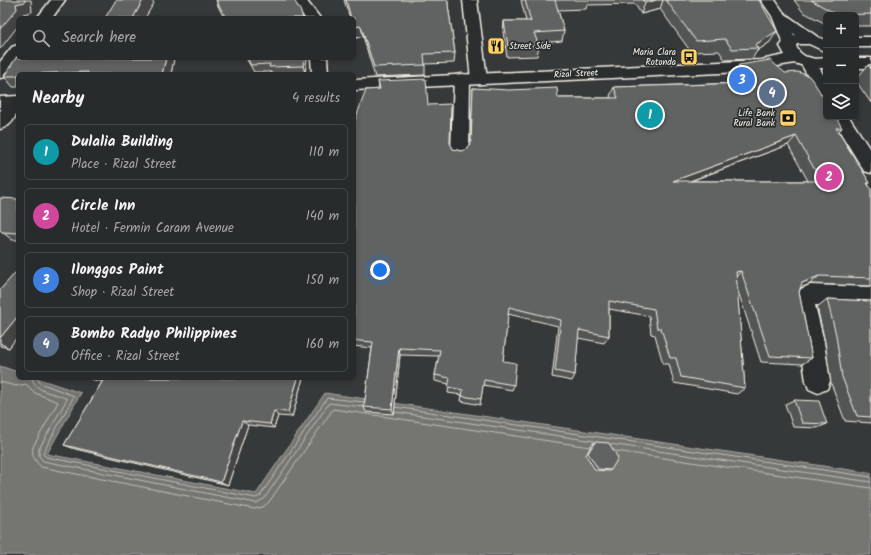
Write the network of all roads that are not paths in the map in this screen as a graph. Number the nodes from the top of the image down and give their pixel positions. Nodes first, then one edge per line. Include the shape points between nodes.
1 (58, 0) edge
2 (299, 0) edge
3 (470, 0) edge
4 (768, 0) edge
5 (46, 16) edge
6 (311, 16) edge
7 (779, 16) junction
8 (859, 42) edge
9 (871, 42) edge
10 (789, 43) junction
11 (822, 43) edge
12 (16, 53) edge
13 (319, 60) edge
14 (802, 60) junction
15 (823, 63) edge
16 (859, 63) edge
17 (871, 63) edge
18 (320, 72) edge
19 (0, 73) edge
20 (471, 79) junction
21 (356, 85) edge
22 (823, 90) edge
23 (16, 102) edge
24 (0, 103) edge
25 (16, 104) edge
26 (842, 120) edge
27 (0, 123) edge
28 (460, 151) edge
29 (871, 166) edge
30 (871, 297) edge
31 (818, 381) dead end

1 - 5 street
2 - 6 street
3 - 20 street
4 - 7 street
7 - 10 street
7 - 11 street
8 - 9 street
10 - 11 street via 796,39
10 - 14 street via 788,50
12 - 19 street
13 - 18 street
14 - 15 street, Rizal Street
14 - 20 street, Rizal Street via 742,67
14 - 22 street
16 - 17 street
20 - 21 street, Rizal Street
20 - 28 street
23 - 24 street
25 - 27 street
26 - 29 street
30 - 31 street via 810,296 802,299

